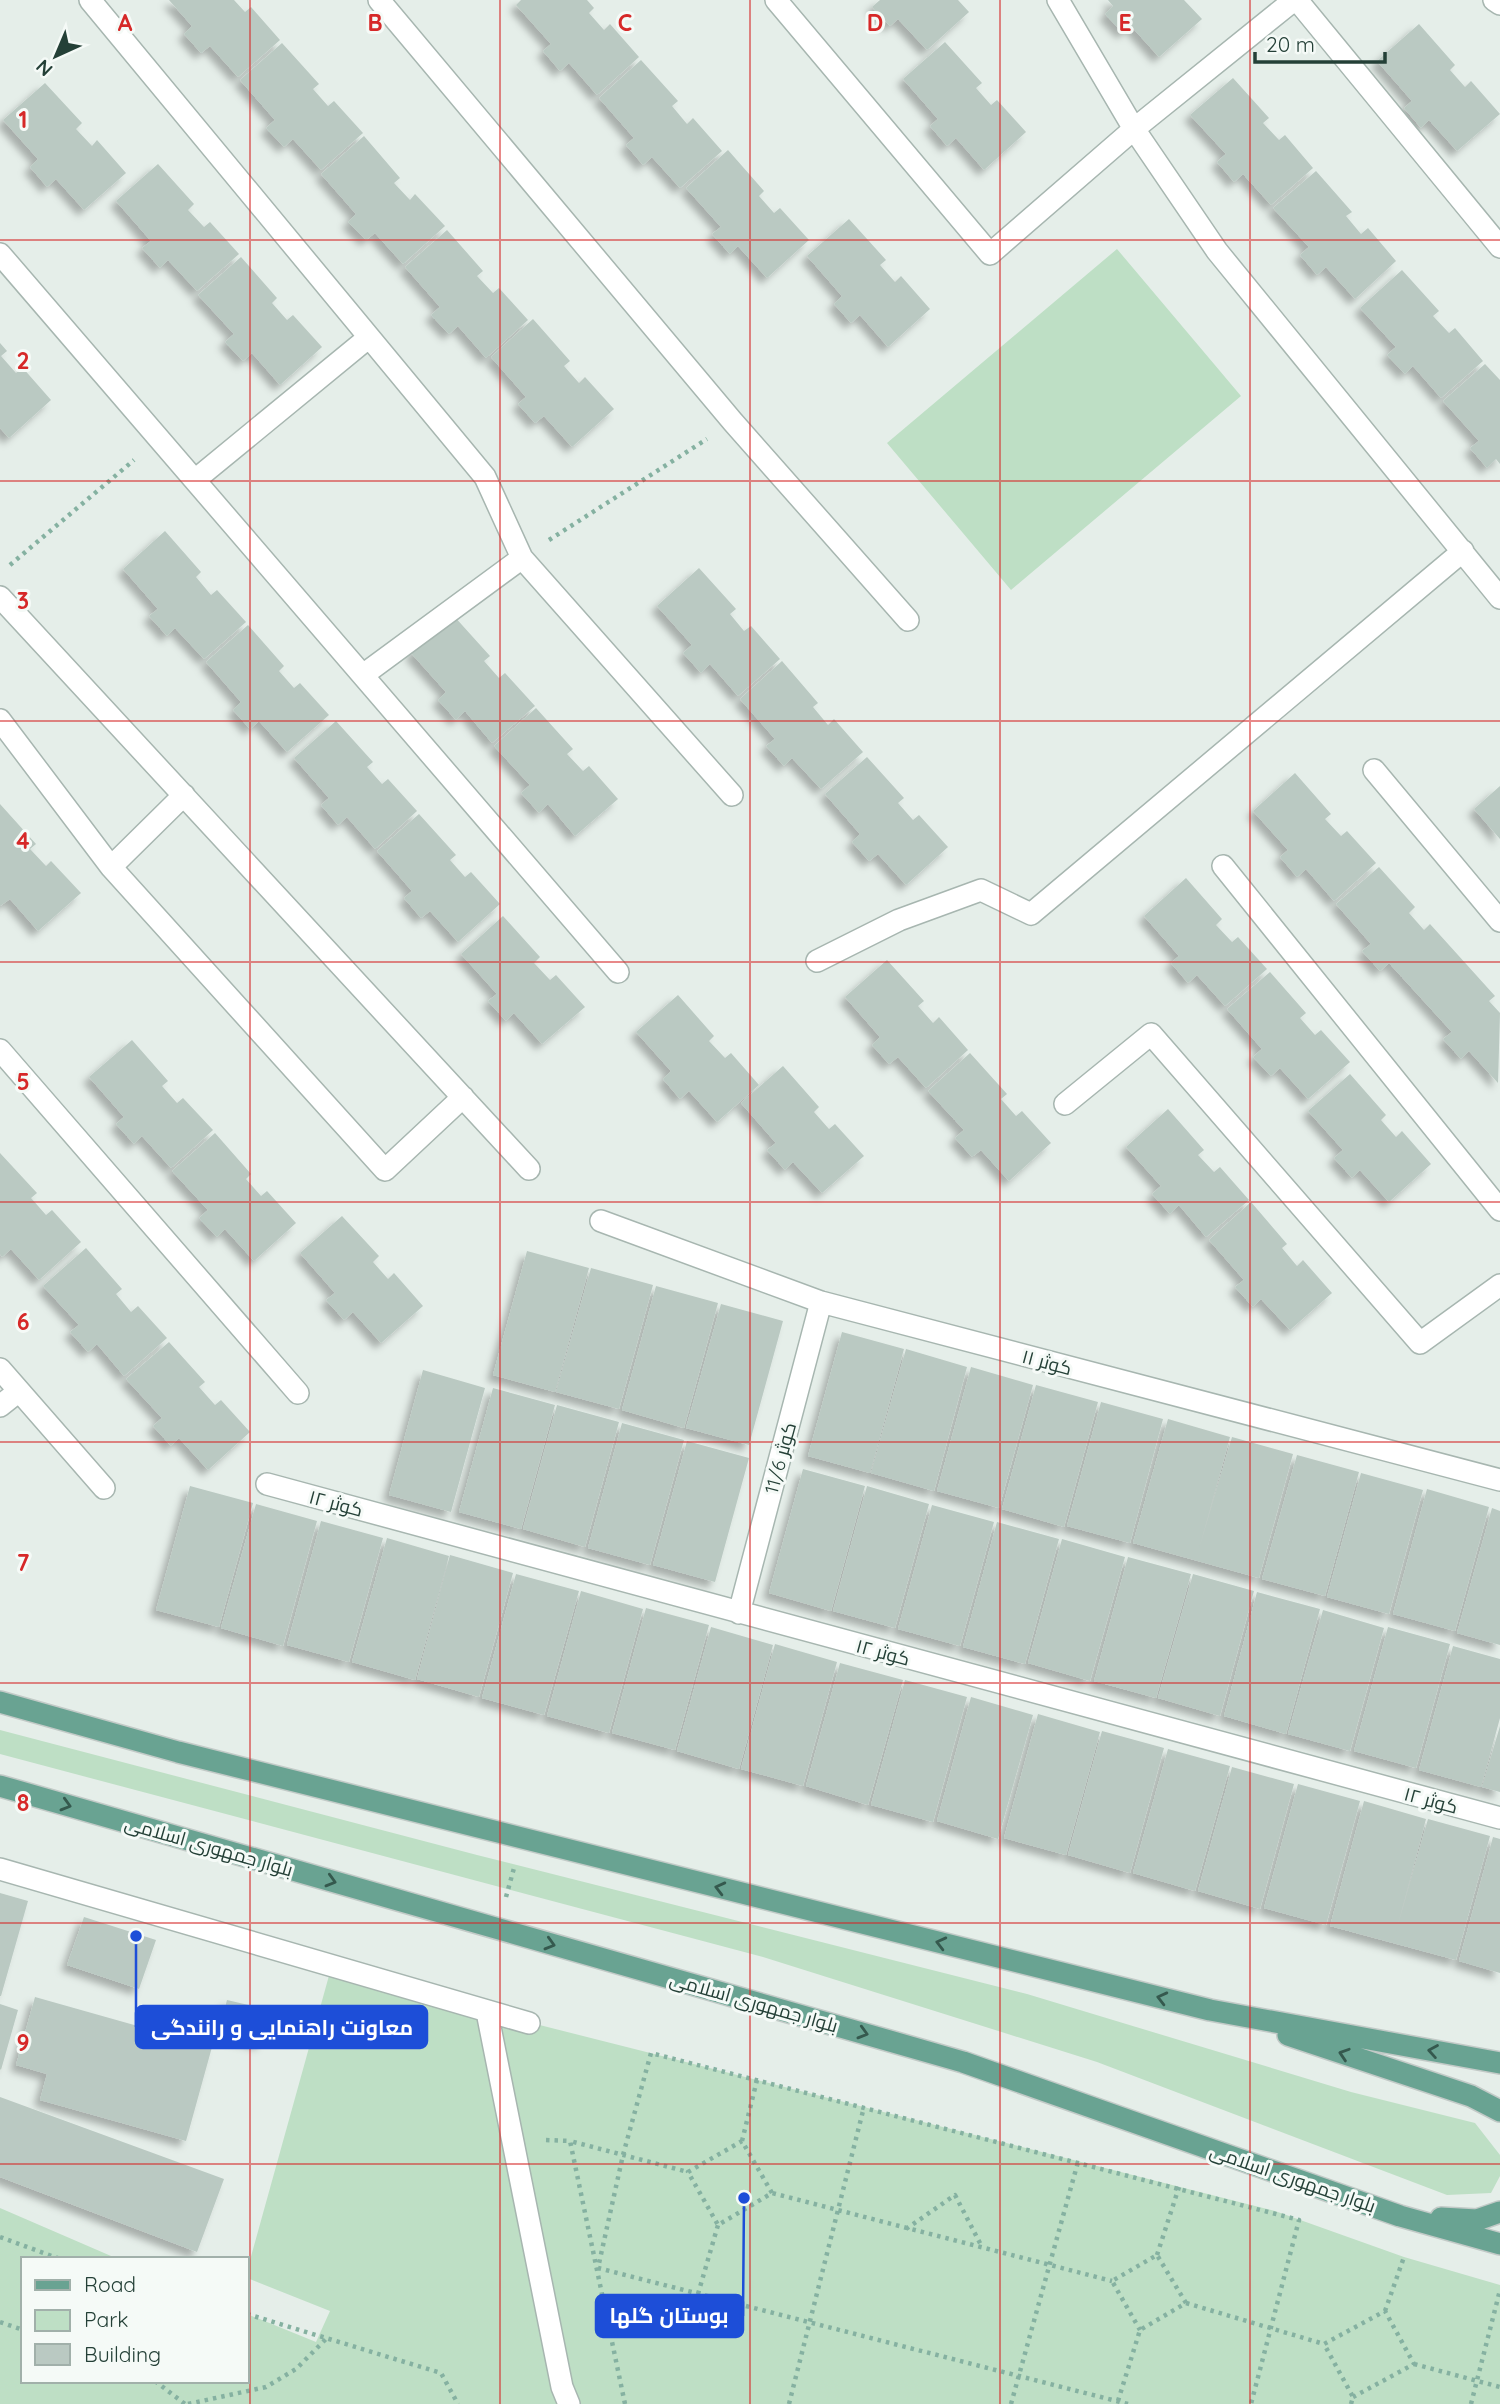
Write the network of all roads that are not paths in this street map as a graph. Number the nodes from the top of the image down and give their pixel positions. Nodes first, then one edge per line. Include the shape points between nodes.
1 (90, 0) edge
2 (379, 0) edge
3 (776, 0) edge
4 (1058, 0) edge
5 (1296, 0) edge
6 (1494, 0) edge
7 (1500, 4) edge
8 (1134, 129) junction
9 (1500, 247) edge
10 (0, 254) edge
11 (368, 338) junction
12 (195, 480) junction
13 (1463, 551) junction
14 (522, 558) junction
15 (0, 597) edge
16 (1500, 598) edge
17 (908, 620) dead end
18 (363, 675) junction
19 (0, 720) edge
20 (1374, 770) dead end
21 (184, 795) junction
22 (732, 795) dead end
23 (1223, 866) dead end
24 (111, 867) junction
25 (1500, 921) edge
26 (817, 961) dead end
27 (618, 972) dead end
28 (0, 1050) edge
29 (463, 1097) junction
30 (1065, 1104) dead end
31 (529, 1169) dead end
32 (1500, 1210) edge
33 (601, 1221) dead end
34 (1500, 1285) edge
35 (821, 1302) junction
36 (0, 1368) edge
37 (19, 1391) junction
38 (298, 1393) dead end
39 (0, 1406) edge
40 (1500, 1480) edge
41 (267, 1485) dead end
42 (104, 1488) dead end
43 (739, 1613) junction
44 (0, 1702) edge
45 (0, 1786) edge
46 (1500, 1818) edge
47 (0, 1869) edge
48 (1210, 2010) junction
49 (487, 2012) junction
50 (529, 2023) dead end
51 (1500, 2063) edge
52 (1500, 2111) edge
53 (1500, 2212) edge
54 (1401, 2216) junction
55 (1500, 2244) edge
56 (569, 2404) edge

1 - 11 street
2 - 17 street via 733,422
3 - 8 street via 990,254
4 - 8 street
5 - 8 street
5 - 9 street
6 - 7 street
8 - 13 street via 1217,251
10 - 12 street
11 - 12 street
11 - 14 street via 485,477
12 - 18 street
13 - 16 street
13 - 26 street via 1031,914 981,890 899,920
14 - 18 street
14 - 22 street
15 - 21 street
18 - 27 street
19 - 24 street
20 - 25 street
21 - 24 street
21 - 29 street
23 - 32 street
24 - 29 street via 385,1170
28 - 38 street
29 - 31 street
30 - 34 street via 1151,1034 1420,1343
33 - 35 street, کوثر ۱۱
35 - 40 street, کوثر ۱۱
35 - 43 street, کوثر 11/6
36 - 37 street
37 - 39 street
37 - 42 street
41 - 43 street, کوثر ۱۲
43 - 46 street, کوثر ۱۲
48 -> 44 main road via 178,1752
45 -> 54 main road, بلوار جمهوری اسلامی via 962,2062
47 - 49 street
51 -> 48 main road
52 -> 48 main road via 1471,2096
49 - 50 street
49 - 56 street
53 - 54 main road via 1477,2220
54 - 55 main road, بلوار جمهوری اسلامی

